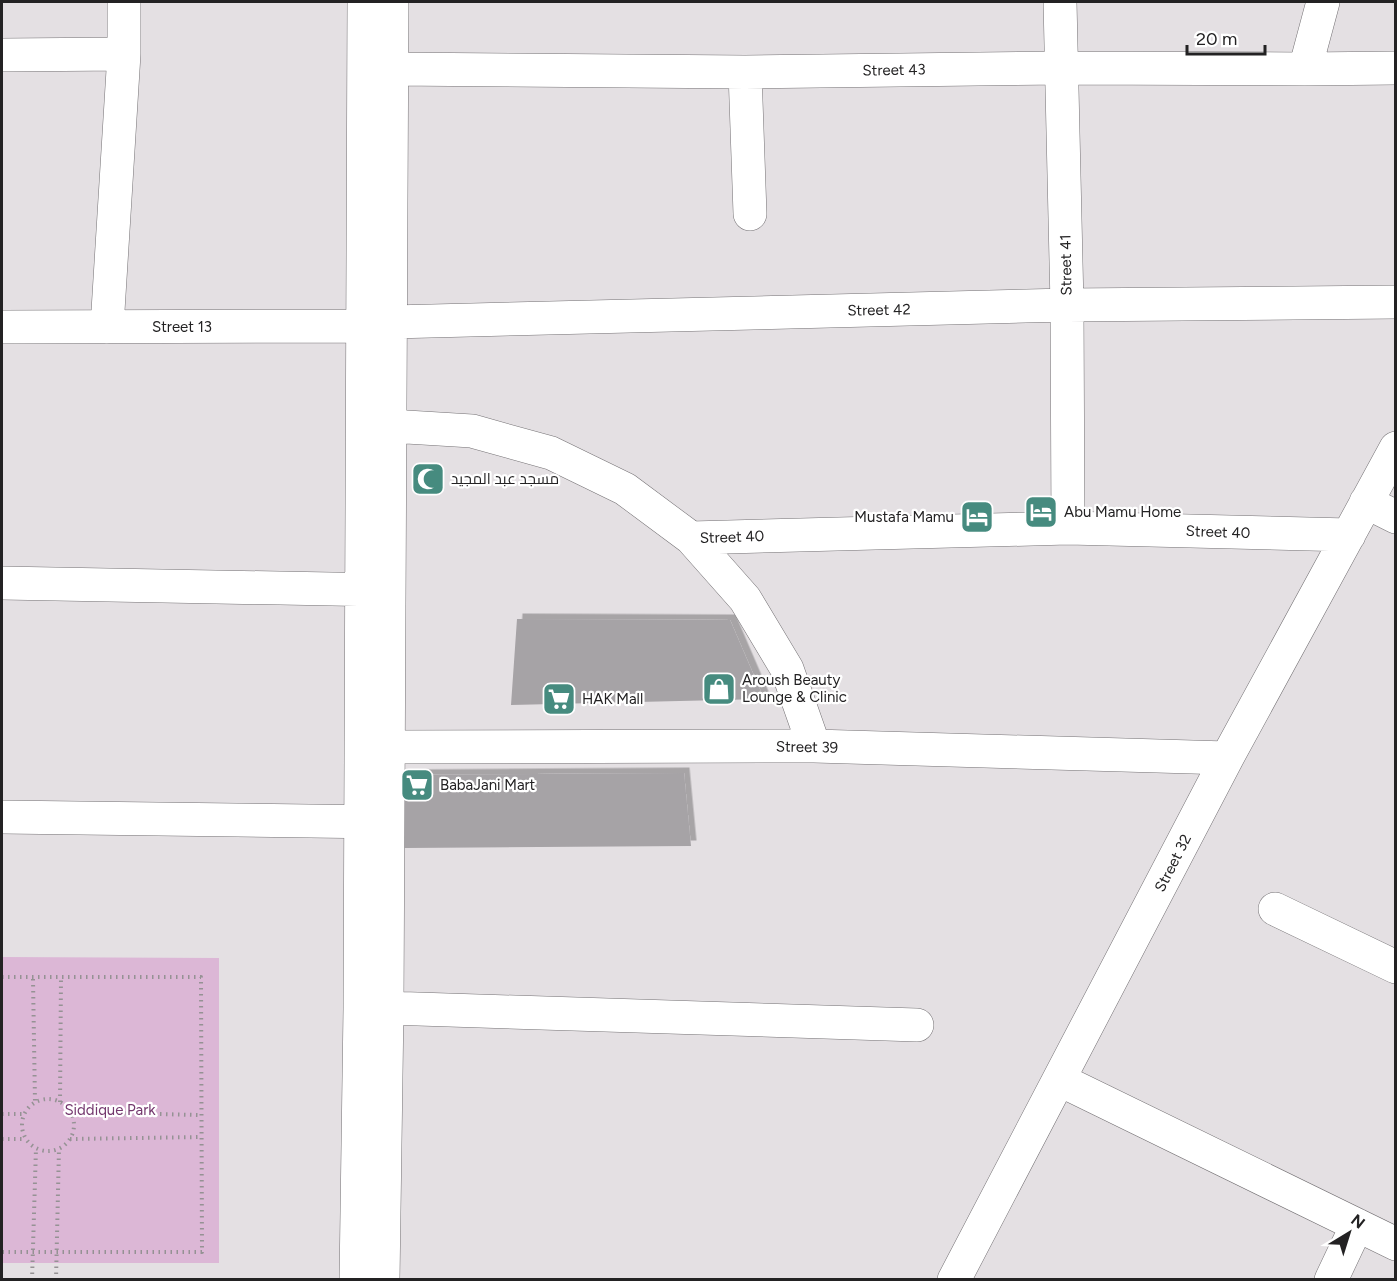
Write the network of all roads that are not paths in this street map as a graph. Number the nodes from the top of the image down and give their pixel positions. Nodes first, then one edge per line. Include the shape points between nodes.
1 (124, 2) edge
2 (364, 2) edge
3 (392, 2) edge
4 (1060, 2) edge
5 (1323, 2) edge
6 (124, 54) junction
7 (2, 55) edge
8 (1062, 68) junction
9 (1395, 68) edge
10 (392, 69) junction
11 (1305, 69) junction
12 (746, 72) junction
13 (750, 214) dead end
14 (1395, 302) edge
15 (1067, 305) junction
16 (377, 324) junction
17 (2, 327) edge
18 (107, 327) junction
19 (390, 426) junction
20 (1395, 448) edge
21 (1366, 502) junction
22 (1395, 517) edge
23 (1068, 528) junction
24 (1349, 536) junction
25 (691, 538) junction
26 (2, 584) edge
27 (375, 590) junction
28 (814, 746) junction
29 (388, 747) junction
30 (1227, 758) junction
31 (2, 817) edge
32 (374, 822) junction
33 (1275, 909) dead end
34 (1395, 967) edge
35 (374, 1008) junction
36 (917, 1025) dead end
37 (1060, 1080) junction
38 (1357, 1225) junction
39 (1395, 1244) edge
40 (356, 1280) edge
41 (383, 1280) edge
42 (954, 1280) edge
43 (1331, 1280) edge

1 - 6 street
2 - 16 street
3 - 10 street
4 - 8 street, Street 41
5 - 11 street
6 - 7 street
6 - 18 street
8 - 11 street, Street 43
8 - 12 street, Street 43
8 - 15 street, Street 41
9 - 11 street, Street 43
10 - 12 street, Street 43
10 - 16 street
12 - 13 street
14 - 15 street, Street 42
15 - 16 street, Street 42
15 - 23 street, Street 41
16 - 18 street, Street 13
16 - 19 street
16 - 27 street
17 - 18 street, Street 13
19 - 25 street via 472,432 551,453 625,489
19 - 27 street
20 - 21 street, Street 32
21 - 22 street
21 - 24 street, Street 32
23 - 24 street, Street 40
23 - 25 street, Street 40
24 - 30 street, Street 32
25 - 28 street via 745,599 787,669
26 - 27 street
27 - 29 street
27 - 32 street
28 - 29 street, Street 39
28 - 30 street, Street 39
29 - 32 street
30 - 37 street, Street 32
31 - 32 street
32 - 35 street
33 - 34 street
35 - 36 street
35 - 40 street
35 - 41 street
37 - 38 street
37 - 42 street, Street 32
38 - 39 street
38 - 43 street

